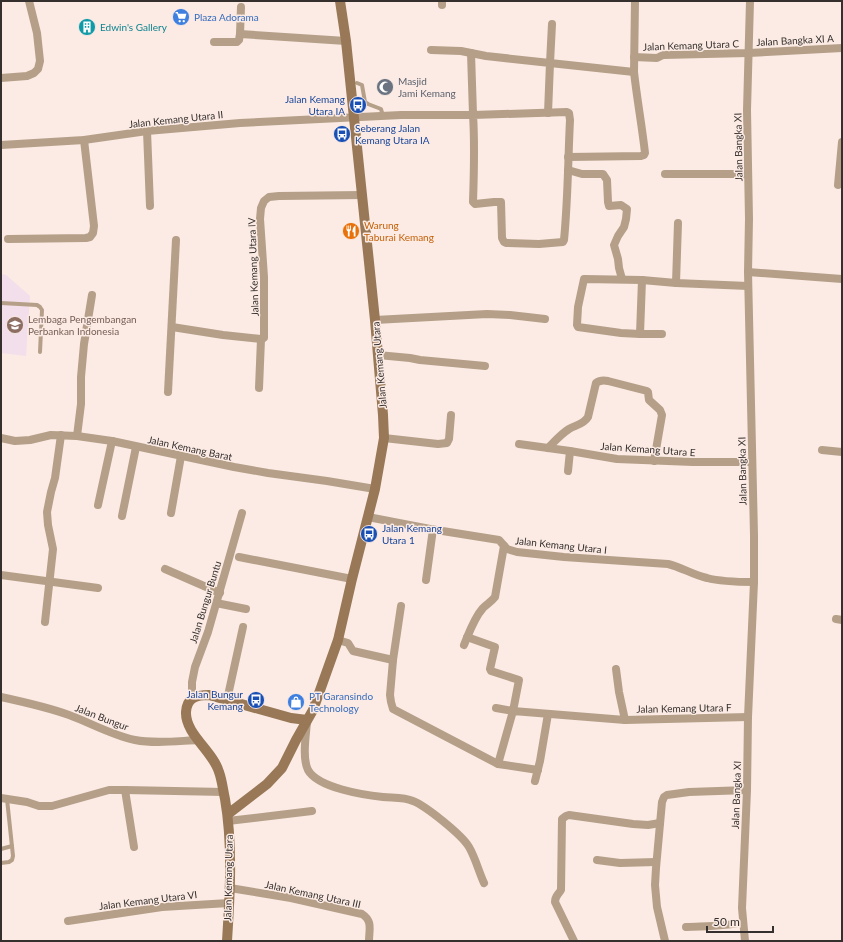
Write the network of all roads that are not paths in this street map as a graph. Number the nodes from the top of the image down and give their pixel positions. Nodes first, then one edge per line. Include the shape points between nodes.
1 (29, 1) edge
2 (340, 1) edge
3 (635, 1) edge
4 (750, 1) edge
5 (241, 7) dead end
6 (552, 24) dead end
7 (240, 34) junction
8 (346, 40) junction
9 (214, 42) dead end
10 (842, 48) edge
11 (431, 50) dead end
12 (748, 52) junction
13 (470, 53) junction
14 (634, 57) junction
15 (550, 63) junction
16 (634, 72) junction
17 (1, 78) edge
18 (357, 83) dead end
19 (548, 112) junction
20 (473, 115) junction
21 (383, 116) junction
22 (354, 117) junction
23 (147, 131) junction
24 (84, 140) junction
25 (842, 142) edge
26 (1, 145) edge
27 (568, 157) junction
28 (568, 170) junction
29 (665, 174) dead end
30 (748, 174) junction
31 (838, 185) dead end
32 (362, 195) junction
33 (150, 206) dead end
34 (678, 223) dead end
35 (8, 239) dead end
36 (176, 240) dead end
37 (748, 272) junction
38 (842, 279) edge
39 (622, 280) junction
40 (642, 280) junction
41 (676, 283) junction
42 (748, 286) junction
43 (92, 295) dead end
44 (1, 303) edge
45 (545, 319) dead end
46 (375, 320) junction
47 (172, 327) junction
48 (640, 334) junction
49 (662, 334) dead end
50 (261, 339) junction
51 (40, 352) dead end
52 (378, 355) junction
53 (485, 366) dead end
54 (259, 388) dead end
55 (168, 392) dead end
56 (451, 415) dead end
57 (61, 435) junction
58 (77, 436) junction
59 (1, 438) edge
60 (384, 438) junction
61 (112, 441) junction
62 (519, 444) dead end
63 (136, 447) junction
64 (548, 448) junction
65 (822, 450) dead end
66 (570, 451) junction
67 (842, 452) edge
68 (181, 456) junction
69 (654, 461) junction
70 (752, 462) junction
71 (568, 471) dead end
72 (375, 489) junction
73 (98, 505) dead end
74 (171, 513) dead end
75 (242, 513) dead end
76 (122, 516) dead end
77 (368, 517) junction
78 (433, 529) junction
79 (504, 546) junction
80 (239, 557) dead end
81 (165, 569) dead end
82 (1, 575) edge
83 (352, 579) junction
84 (426, 580) dead end
85 (50, 582) junction
86 (754, 582) junction
87 (98, 588) dead end
88 (220, 593) junction
89 (216, 603) junction
90 (401, 606) dead end
91 (246, 609) dead end
92 (45, 622) dead end
93 (243, 627) dead end
94 (467, 637) junction
95 (338, 640) junction
96 (464, 645) dead end
97 (393, 660) junction
98 (616, 669) dead end
99 (1, 697) edge
100 (194, 697) junction
101 (227, 700) junction
102 (496, 708) dead end
103 (513, 711) junction
104 (548, 714) junction
105 (748, 717) junction
106 (307, 720) junction
107 (625, 720) junction
108 (198, 740) junction
109 (498, 764) junction
110 (538, 770) junction
111 (535, 781) dead end
112 (126, 790) junction
113 (747, 790) junction
114 (224, 792) junction
115 (4, 798) edge
116 (312, 811) dead end
117 (228, 818) junction
118 (660, 823) junction
119 (12, 846) junction
120 (134, 847) dead end
121 (1, 849) edge
122 (597, 860) dead end
123 (656, 862) junction
124 (1, 863) edge
125 (484, 883) dead end
126 (230, 888) junction
127 (229, 903) junction
128 (68, 921) dead end
129 (743, 922) junction
130 (686, 927) dead end
131 (227, 941) edge
132 (369, 941) edge
133 (574, 941) edge
134 (664, 941) edge
135 (745, 941) edge

1 - 17 street via 37,33 40,61 38,69 27,76
2 - 8 street, Jalan Kemang Utara
3 - 14 street
4 - 12 street, Jalan Bangka XI
5 - 7 street
6 - 15 street
7 - 8 street
7 - 9 street via 237,42
8 - 22 street, Jalan Kemang Utara
10 - 12 street, Jalan Bangka XI A
11 - 13 street
12 - 14 street, Jalan Kemang Utara C via 663,55 657,58
12 - 30 street, Jalan Bangka XI
13 - 15 street
13 - 20 street
14 - 16 street
15 - 16 street
15 - 19 street
16 - 27 street via 645,153 642,156
18 - 21 lane via 362,85 365,102 381,109
19 - 20 street, Jalan Kemang Utara II
19 - 27 street, Jalan Kemang Utara II via 569,113
20 - 21 street, Jalan Kemang Utara II
20 - 28 street via 474,202 501,202 504,242 539,244 564,240
21 - 22 street, Jalan Kemang Utara II
22 - 23 street, Jalan Kemang Utara II
22 - 32 street, Jalan Kemang Utara
23 - 24 street, Jalan Kemang Utara II
23 - 33 street
24 - 26 street, Jalan Kemang Utara II
24 - 35 street via 94,226 90,237
25 - 31 street
27 - 28 street
28 - 39 street via 582,174 603,174 607,180 609,206 627,209 624,227 614,245
29 - 30 street
30 - 37 street, Jalan Bangka XI
32 - 46 street, Jalan Kemang Utara
32 - 50 street, Jalan Kemang Utara IV via 279,196 269,197 264,201 260,208 260,219 265,335
34 - 41 street
36 - 47 street
37 - 38 street
37 - 42 street, Jalan Bangka XI
39 - 40 street
39 - 48 street via 584,279 577,325 609,332
40 - 41 street
40 - 48 street
41 - 42 street
42 - 70 street, Jalan Bangka XI
43 - 58 street via 84,344
44 - 51 lane via 40,307
45 - 46 street via 486,314
46 - 52 street, Jalan Kemang Utara
47 - 50 street
47 - 55 street
48 - 49 street
50 - 54 street
52 - 53 street
52 - 60 street, Jalan Kemang Utara
56 - 60 street via 447,443
57 - 58 street, Jalan Kemang Barat
57 - 59 street, Jalan Kemang Barat via 15,441
57 - 85 street via 47,512 53,549
58 - 61 street, Jalan Kemang Barat
60 - 72 street, Jalan Kemang Utara
61 - 63 street, Jalan Kemang Barat
61 - 73 street
62 - 64 street, Jalan Kemang Utara E
63 - 68 street, Jalan Kemang Barat
63 - 76 street
64 - 66 street, Jalan Kemang Utara E
64 - 69 street via 570,428 587,420 596,383 602,380 648,392 648,400 662,413
65 - 67 street
66 - 69 street, Jalan Kemang Utara E via 617,459
66 - 71 street
68 - 72 street, Jalan Kemang Barat via 254,471
68 - 74 street
69 - 70 street, Jalan Kemang Utara E
70 - 86 street, Jalan Bangka XI
72 - 77 street, Jalan Kemang Utara
75 - 88 street, Jalan Bungur Buntu
77 - 78 street, Jalan Kemang Utara I
77 - 83 street, Jalan Kemang Utara
78 - 79 street, Jalan Kemang Utara I via 499,540
78 - 84 street
79 - 86 street, Jalan Kemang Utara I via 517,552 668,564 720,581
79 - 94 street via 494,597 480,612
80 - 83 street
81 - 88 street
82 - 85 street
83 - 95 street, Jalan Kemang Utara
85 - 87 street
85 - 92 street
86 - 105 street, Jalan Bangka XI
88 - 89 street, Jalan Bungur Buntu
89 - 91 street
89 - 100 street, Jalan Bungur Buntu via 195,667 192,682
90 - 97 street
93 - 101 street
94 - 96 street
94 - 103 street via 495,648 491,671 519,680
95 - 97 street via 348,643 353,650
95 - 106 street, Jalan Kemang Utara via 316,703
97 - 109 street via 390,702 394,709
98 - 107 street, Jalan Kemang Utara F
99 - 108 street, Jalan Bungur via 68,715 135,740
100 - 101 street via 209,695
100 - 108 street, Jalan Kemang Utara via 187,706 186,719
101 - 106 street
102 - 103 street
103 - 104 street
103 - 109 street
104 - 107 street
104 - 110 street
105 - 107 street, Jalan Kemang Utara F
105 - 113 street, Jalan Bangka XI
106 - 117 street, Jalan Kemang Utara via 282,768
106 - 125 street via 305,759 313,776 347,791 411,800 420,804 456,832 468,846
108 - 114 street, Jalan Kemang Utara via 216,765
109 - 110 street
110 - 111 street
112 - 114 street
112 - 115 street via 109,790 52,806
112 - 120 street
113 - 118 street via 667,795 662,802
113 - 129 street, Jalan Bangka XI
114 - 117 street, Jalan Kemang Utara
115 - 119 lane
116 - 117 street
117 - 126 street, Jalan Kemang Utara
118 - 123 street
118 - 133 street via 633,824 569,815 562,819 561,890 555,902
119 - 121 lane
119 - 124 lane via 12,860
122 - 123 street via 620,863
123 - 134 street via 657,907
126 - 127 street, Jalan Kemang Utara
126 - 132 street, Jalan Kemang Utara III via 362,914 369,923
127 - 128 street, Jalan Kemang Utara VI via 162,907
127 - 131 street, Jalan Kemang Utara
129 - 130 street
129 - 135 street, Jalan Bangka XI

